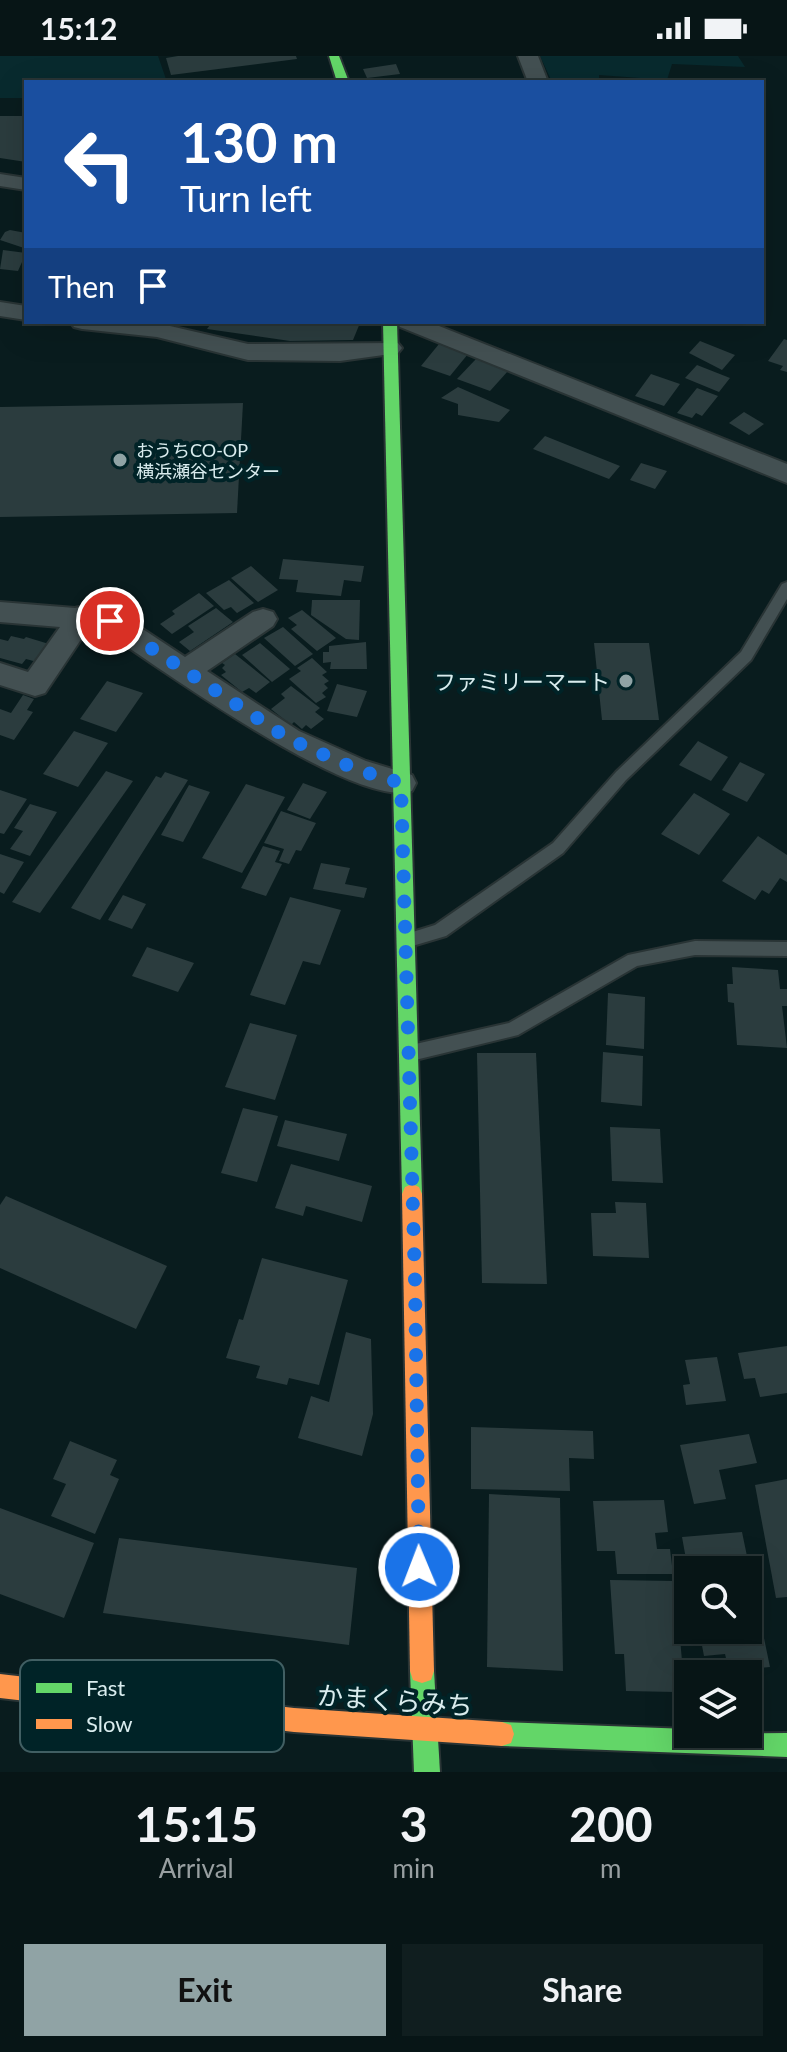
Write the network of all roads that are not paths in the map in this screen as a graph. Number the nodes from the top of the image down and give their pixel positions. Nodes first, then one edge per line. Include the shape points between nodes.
1 (334, 56) edge
2 (528, 56) edge
3 (342, 80) edge
4 (537, 80) edge
5 (0, 180) edge
6 (24, 184) edge
7 (0, 309) edge
8 (24, 313) edge
9 (101, 324) edge
10 (390, 324) edge
11 (413, 324) edge
12 (390, 348) junction
13 (787, 474) edge
14 (787, 587) edge
15 (0, 612) edge
16 (82, 616) junction
17 (263, 619) dead end
18 (185, 671) junction
19 (0, 674) edge
20 (401, 783) junction
21 (406, 941) junction
22 (787, 949) edge
23 (409, 1053) junction
24 (0, 1686) edge
25 (20, 1689) edge
26 (284, 1718) edge
27 (423, 1729) junction
28 (787, 1745) edge
29 (427, 1772) edge

1 - 3 street
2 - 4 street
5 - 6 street
7 - 8 street
9 - 12 street via 157,330 248,352
10 - 12 street
11 - 13 street
12 - 20 street
14 - 21 lane via 746,656 621,776 558,848 440,931
15 - 16 street
16 - 18 street via 110,621
16 - 19 street via 35,685
17 - 18 street
18 - 20 street via 289,739
20 - 21 street
21 - 23 street
22 - 23 lane via 695,948 634,960 512,1030
23 - 27 street
24 - 25 street, かまくらみち
26 - 27 street, かまくらみち
27 - 28 street, かまくらみち
27 - 29 street

